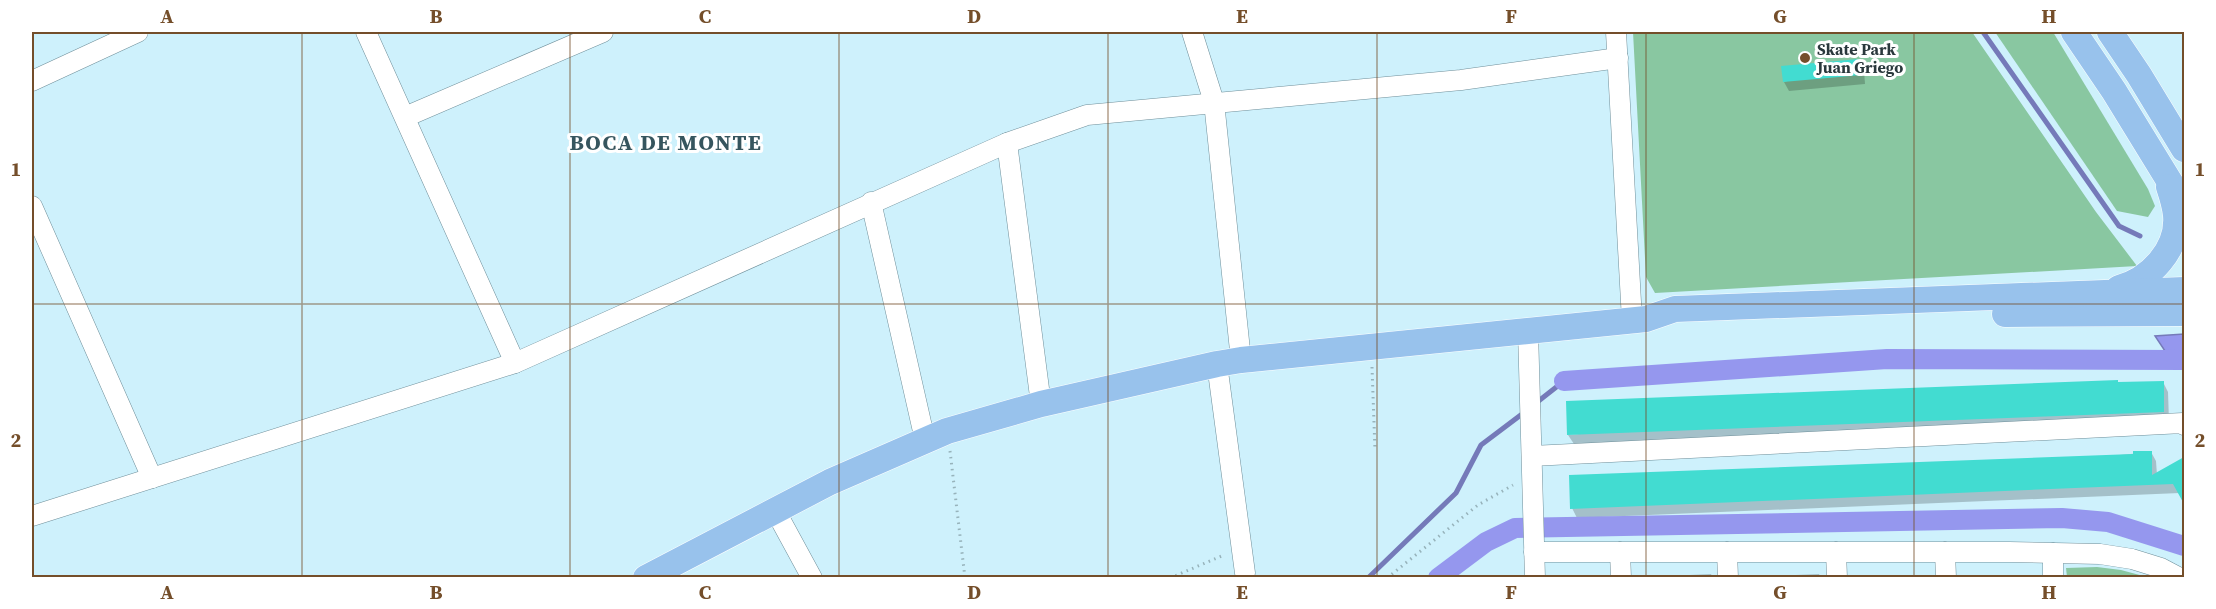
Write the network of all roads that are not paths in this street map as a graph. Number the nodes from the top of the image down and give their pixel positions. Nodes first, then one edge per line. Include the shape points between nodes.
1 (138, 32) edge
2 (366, 32) edge
3 (603, 32) edge
4 (1192, 32) edge
5 (1616, 32) edge
6 (2074, 32) edge
7 (2110, 32) edge
8 (1618, 58) junction
9 (32, 81) edge
10 (1214, 102) junction
11 (405, 117) junction
12 (1007, 143) junction
13 (2184, 149) edge
14 (2167, 178) junction
15 (872, 202) junction
16 (2184, 205) edge
17 (32, 206) edge
18 (2184, 290) edge
19 (2101, 292) junction
20 (2184, 313) edge
21 (1639, 319) junction
22 (1528, 331) junction
23 (1229, 362) junction
24 (515, 363) junction
25 (1041, 404) junction
26 (2184, 425) edge
27 (936, 435) junction
28 (1532, 473) junction
29 (152, 478) junction
30 (776, 510) junction
31 (32, 516) edge
32 (1534, 551) junction
33 (1620, 552) junction
34 (1727, 552) junction
35 (1836, 552) junction
36 (1945, 552) junction
37 (2053, 553) junction
38 (1245, 573) dead end
39 (2161, 573) edge
40 (646, 578) edge
41 (812, 578) edge
42 (1535, 578) edge
43 (1621, 578) edge
44 (1728, 578) edge
45 (1837, 578) edge
46 (1946, 578) edge
47 (2054, 578) edge
48 (2180, 578) edge

1 - 9 street
2 - 11 street
3 - 11 street
4 - 10 street
5 - 8 street
6 - 14 main road
7 - 13 main road
8 - 10 street via 1461,80
8 - 21 street
10 - 12 street via 1087,115
10 - 23 street
11 - 24 street
12 - 15 street
12 - 25 street
14 - 16 main road
14 - 19 main road via 2176,217 2167,252 2145,277
15 - 24 street
15 - 27 street
17 - 29 street
18 - 19 main road
19 - 21 main road via 1675,309
20 - 21 main road via 2035,313 1678,326
21 - 22 main road
22 - 23 main road
22 - 28 street
23 - 25 main road
23 - 38 street
24 - 29 street
25 - 27 main road
26 - 28 street
27 - 30 main road
28 - 32 street
29 - 31 street
30 - 40 main road
30 - 41 street
32 - 33 street
32 - 42 street
33 - 34 street
33 - 43 street
34 - 35 street
34 - 44 street
35 - 36 street
35 - 45 street
36 - 37 street
36 - 46 street
37 - 39 street via 2132,559
37 - 47 street
39 - 48 street

